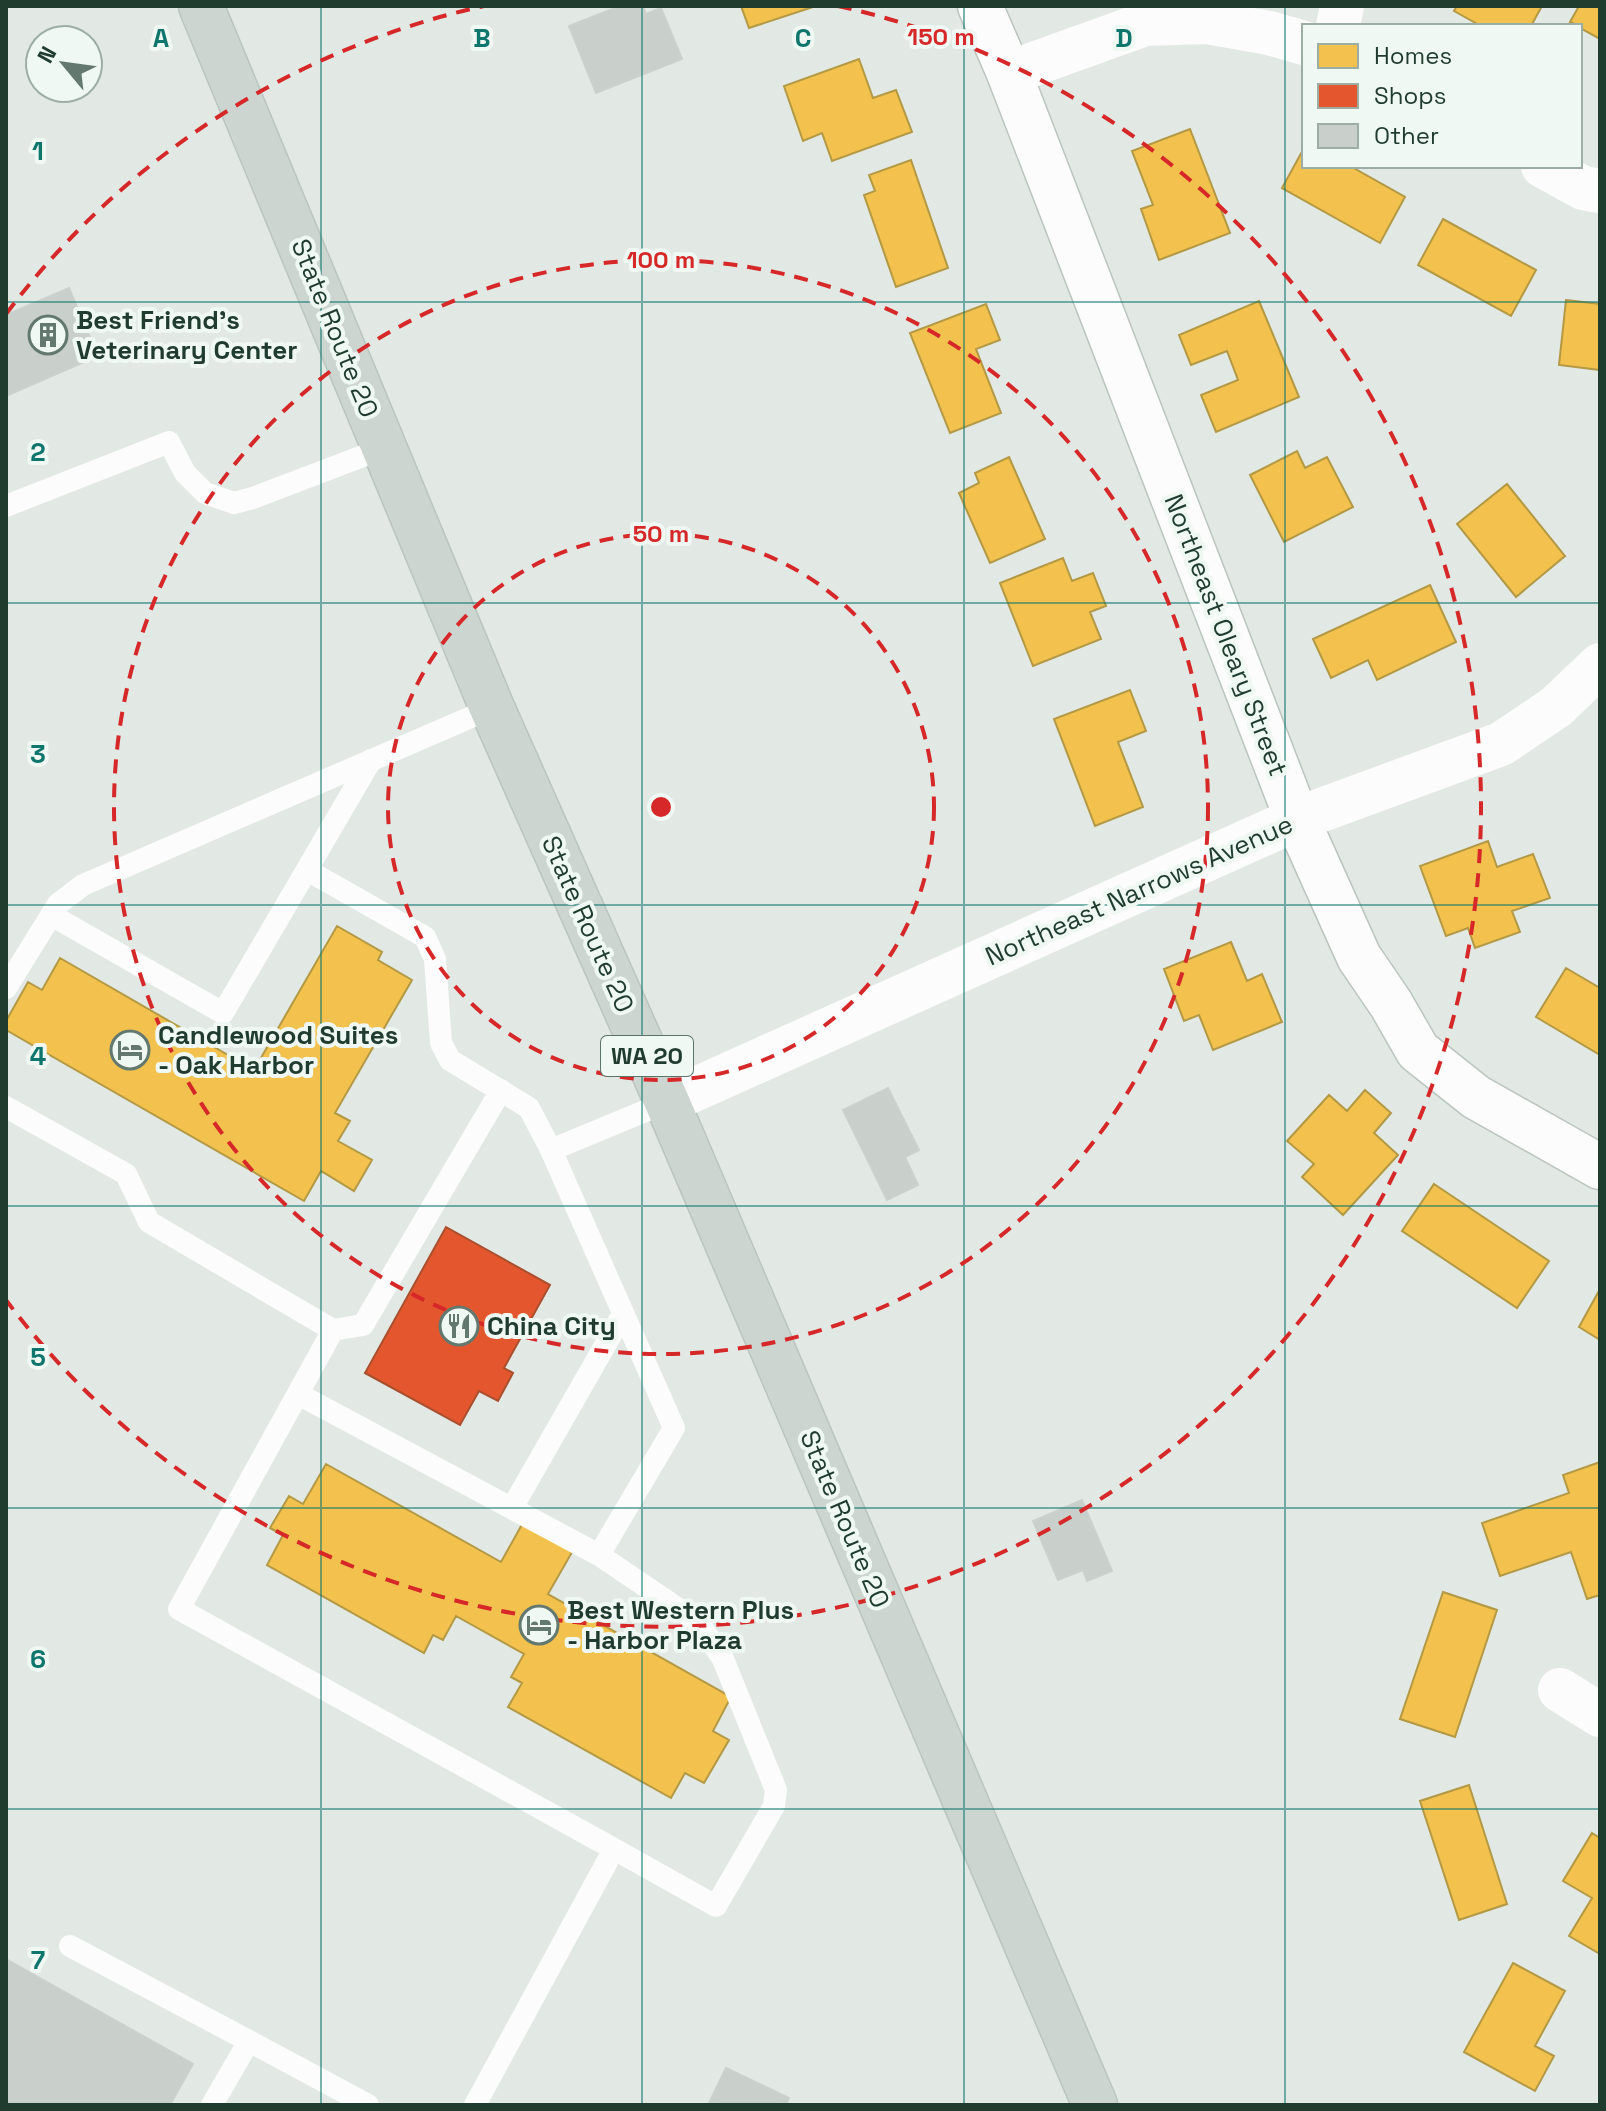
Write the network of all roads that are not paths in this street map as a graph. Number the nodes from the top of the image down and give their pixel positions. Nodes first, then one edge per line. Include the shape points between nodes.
1 (201, 6) edge
2 (980, 6) edge
3 (1302, 42) edge
4 (1009, 73) junction
5 (1547, 168) edge
6 (1600, 191) edge
7 (384, 448) junction
8 (6, 506) edge
9 (1600, 665) edge
10 (492, 708) junction
11 (371, 760) junction
12 (1297, 819) junction
13 (307, 870) junction
14 (51, 915) junction
15 (6, 988) edge
16 (501, 1090) junction
17 (667, 1102) junction
18 (6, 1107) edge
19 (551, 1150) junction
20 (1600, 1167) edge
21 (623, 1314) junction
22 (333, 1330) junction
23 (298, 1394) junction
24 (512, 1508) junction
25 (599, 1555) junction
26 (1560, 1690) dead end
27 (1600, 1715) edge
28 (614, 1849) junction
29 (70, 1946) dead end
30 (249, 2041) junction
31 (212, 2105) edge
32 (368, 2105) edge
33 (475, 2105) edge
34 (1095, 2105) edge

1 - 7 main road, State Route 20 / WA 20
2 - 4 street, Northeast Oleary Street
3 - 4 street via 1207,22 1145,24
4 - 12 street, Northeast Oleary Street
5 - 6 street
7 - 8 lane via 234,503 205,493 185,473 169,442
7 - 10 main road, State Route 20 / WA 20
9 - 12 street, Northeast Narrows Avenue via 1556,707 1501,744
10 - 11 lane
10 - 17 main road, State Route 20 / WA 20
11 - 13 lane
11 - 14 lane via 83,885
12 - 17 street, Northeast Narrows Avenue
12 - 20 street, Northeast Oleary Street via 1359,957 1418,1051 1476,1097
13 - 14 lane via 223,1013
13 - 16 lane via 425,937 435,959 441,1043 450,1060
14 - 15 lane
16 - 19 lane via 529,1108
16 - 22 lane via 363,1325
17 - 19 lane
17 - 34 main road, State Route 20 / WA 20
18 - 22 lane via 126,1174 149,1222
19 - 21 lane
21 - 24 lane
21 - 25 lane via 674,1428
22 - 23 lane
23 - 24 lane
23 - 28 lane via 179,1609
24 - 25 lane
25 - 28 lane via 698,1622 723,1659 776,1790 774,1806 716,1906
26 - 27 street
28 - 33 lane
29 - 30 lane
30 - 31 lane
30 - 32 lane

